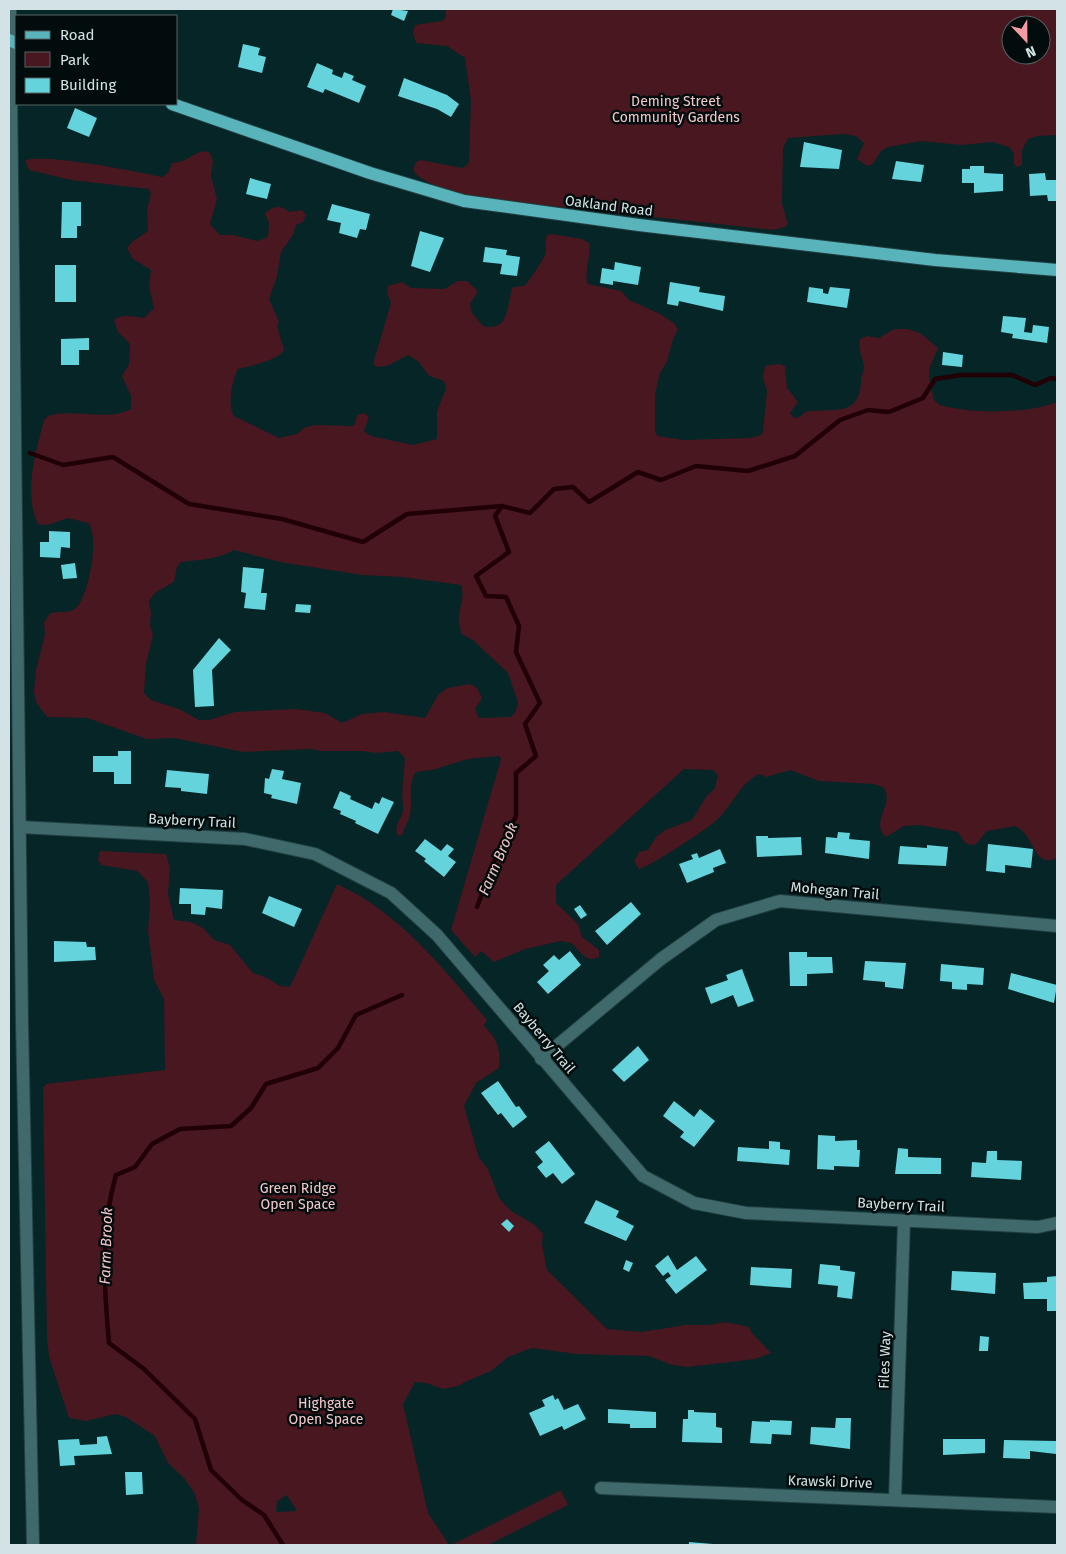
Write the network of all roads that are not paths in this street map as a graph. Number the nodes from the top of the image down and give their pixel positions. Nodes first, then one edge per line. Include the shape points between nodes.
1 (10, 9) edge
2 (12, 41) edge
3 (175, 105) edge
4 (1057, 270) edge
5 (20, 827) junction
6 (1057, 926) edge
7 (541, 1059) junction
8 (904, 1221) junction
9 (1057, 1223) edge
10 (601, 1488) dead end
11 (895, 1499) junction
12 (1057, 1507) edge
13 (34, 1545) edge

1 - 2 street
2 - 5 street
3 - 4 main road, Oakland Road via 370,173 464,200 639,225 902,256
5 - 7 street, Bayberry Trail via 245,839 315,854 390,893 437,935
5 - 13 street
6 - 7 street, Mohegan Trail via 780,901 716,920 661,959
7 - 8 street, Bayberry Trail via 643,1176 694,1203 746,1213
8 - 9 street, Bayberry Trail via 1038,1227
8 - 11 street, Files Way
10 - 11 street, Krawski Drive
11 - 12 street, Krawski Drive

